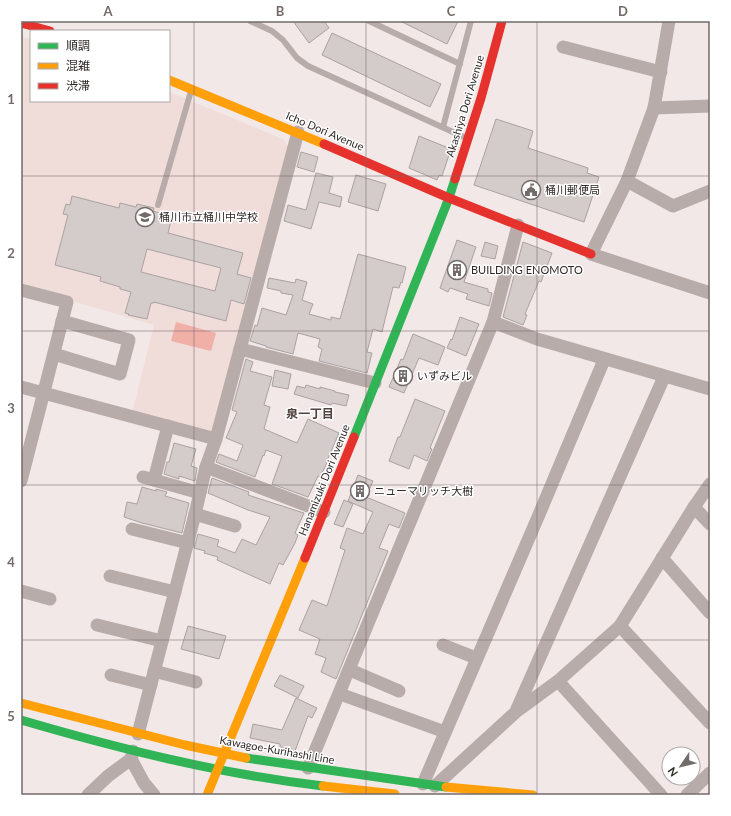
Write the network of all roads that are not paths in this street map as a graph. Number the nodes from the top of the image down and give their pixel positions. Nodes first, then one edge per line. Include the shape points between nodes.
1 (250, 21) edge
2 (369, 21) edge
3 (471, 21) edge
4 (502, 21) edge
5 (669, 21) edge
6 (21, 23) edge
7 (46, 30) edge
8 (563, 47) dead end
9 (460, 64) junction
10 (661, 72) junction
11 (170, 80) edge
12 (192, 89) junction
13 (710, 106) edge
14 (654, 108) junction
15 (443, 127) junction
16 (298, 132) junction
17 (468, 138) junction
18 (626, 181) junction
19 (710, 191) edge
20 (449, 198) junction
21 (158, 205) dead end
22 (518, 225) junction
23 (591, 254) junction
24 (21, 290) edge
25 (710, 294) edge
26 (62, 321) junction
27 (493, 322) junction
28 (240, 349) junction
29 (54, 354) junction
30 (604, 360) junction
31 (664, 377) junction
32 (375, 383) junction
33 (21, 387) edge
34 (710, 389) edge
35 (44, 393) junction
36 (168, 426) junction
37 (216, 439) junction
38 (206, 467) junction
39 (22, 477) edge
40 (710, 484) edge
41 (200, 493) junction
42 (694, 507) junction
43 (324, 512) junction
44 (195, 514) junction
45 (710, 524) edge
46 (235, 526) dead end
47 (132, 528) dead end
48 (188, 544) junction
49 (662, 558) junction
50 (110, 576) dead end
51 (21, 591) edge
52 (175, 592) junction
53 (50, 599) dead end
54 (710, 612) edge
55 (97, 625) dead end
56 (620, 626) junction
57 (162, 641) junction
58 (443, 645) dead end
59 (476, 658) junction
60 (350, 670) junction
61 (154, 671) junction
62 (111, 675) dead end
63 (558, 681) junction
64 (196, 682) dead end
65 (151, 685) junction
66 (399, 691) dead end
67 (21, 694) edge
68 (340, 694) junction
69 (21, 703) edge
70 (517, 711) junction
71 (708, 715) edge
72 (21, 720) edge
73 (90, 721) junction
74 (21, 729) edge
75 (445, 732) junction
76 (138, 734) junction
77 (87, 739) junction
78 (224, 754) junction
79 (132, 755) junction
80 (308, 768) junction
81 (217, 770) junction
82 (710, 773) edge
83 (429, 785) junction
84 (326, 786) junction
85 (88, 795) edge
86 (154, 795) edge
87 (207, 795) edge
88 (324, 795) edge
89 (407, 795) edge
90 (533, 795) edge
91 (661, 795) edge
92 (687, 795) edge

1 - 15 lane via 272,31 308,66
2 - 9 lane
3 - 9 lane
4 - 17 street, Akashiya Dori Avenue
5 - 10 street
6 - 7 street
8 - 10 street
9 - 15 lane
10 - 14 street
11 - 12 street, Icho Dori Avenue
12 - 16 street, Icho Dori Avenue
12 - 21 lane
13 - 14 street
14 - 18 street
15 - 17 lane
16 - 20 street, Icho Dori Avenue
16 - 28 street
17 - 20 street, Akashiya Dori Avenue
18 - 19 street via 673,206
18 - 23 street
20 - 22 street, Icho Dori Avenue
20 - 32 street, Hanamizuki Dori Avenue
22 - 23 street, Icho Dori Avenue
22 - 27 street
23 - 25 street
24 - 26 street via 67,302
26 - 29 street
26 - 29 street via 129,340 120,374
27 - 30 street
27 - 60 street
28 - 32 street
28 - 37 street
29 - 35 street
30 - 31 street
30 - 59 street
31 - 34 street
31 - 70 street
32 - 43 street, Hanamizuki Dori Avenue
33 - 35 street
35 - 36 street
35 - 39 street
36 - 37 street
36 - 41 street via 149,479
37 - 38 street
38 - 41 street
38 - 43 street
40 - 42 street
41 - 44 street
42 - 45 street
42 - 49 street
43 - 78 street, Hanamizuki Dori Avenue
44 - 46 street
44 - 48 street
47 - 48 street
48 - 52 street
49 - 54 street
49 - 56 street
50 - 52 street
51 - 53 street
52 - 57 street
55 - 57 street
56 - 63 street
56 - 71 street
57 - 61 street
58 - 59 street
59 - 75 street
60 - 66 street
60 - 68 street
61 - 64 street
61 - 65 street
62 - 65 street
63 - 70 street
63 - 91 street
65 - 76 street
67 - 73 street via 38,698
68 - 75 street
68 - 80 street
69 - 73 street, Kawagoe-Kurihashi Line
70 - 83 street
72 - 77 street
73 - 76 street, Kawagoe-Kurihashi Line
74 - 77 street
75 - 83 street
76 - 78 street, Kawagoe-Kurihashi Line
77 - 79 street
78 - 80 street, Kawagoe-Kurihashi Line
78 - 81 street, Hanamizuki Dori Avenue
79 - 81 street
79 - 85 street
79 - 86 street via 144,783
80 - 83 street, Kawagoe-Kurihashi Line
81 - 84 street
81 - 87 street, Hanamizuki Dori Avenue
82 - 92 street
83 - 90 street, Kawagoe-Kurihashi Line
84 - 88 street
84 - 89 street

